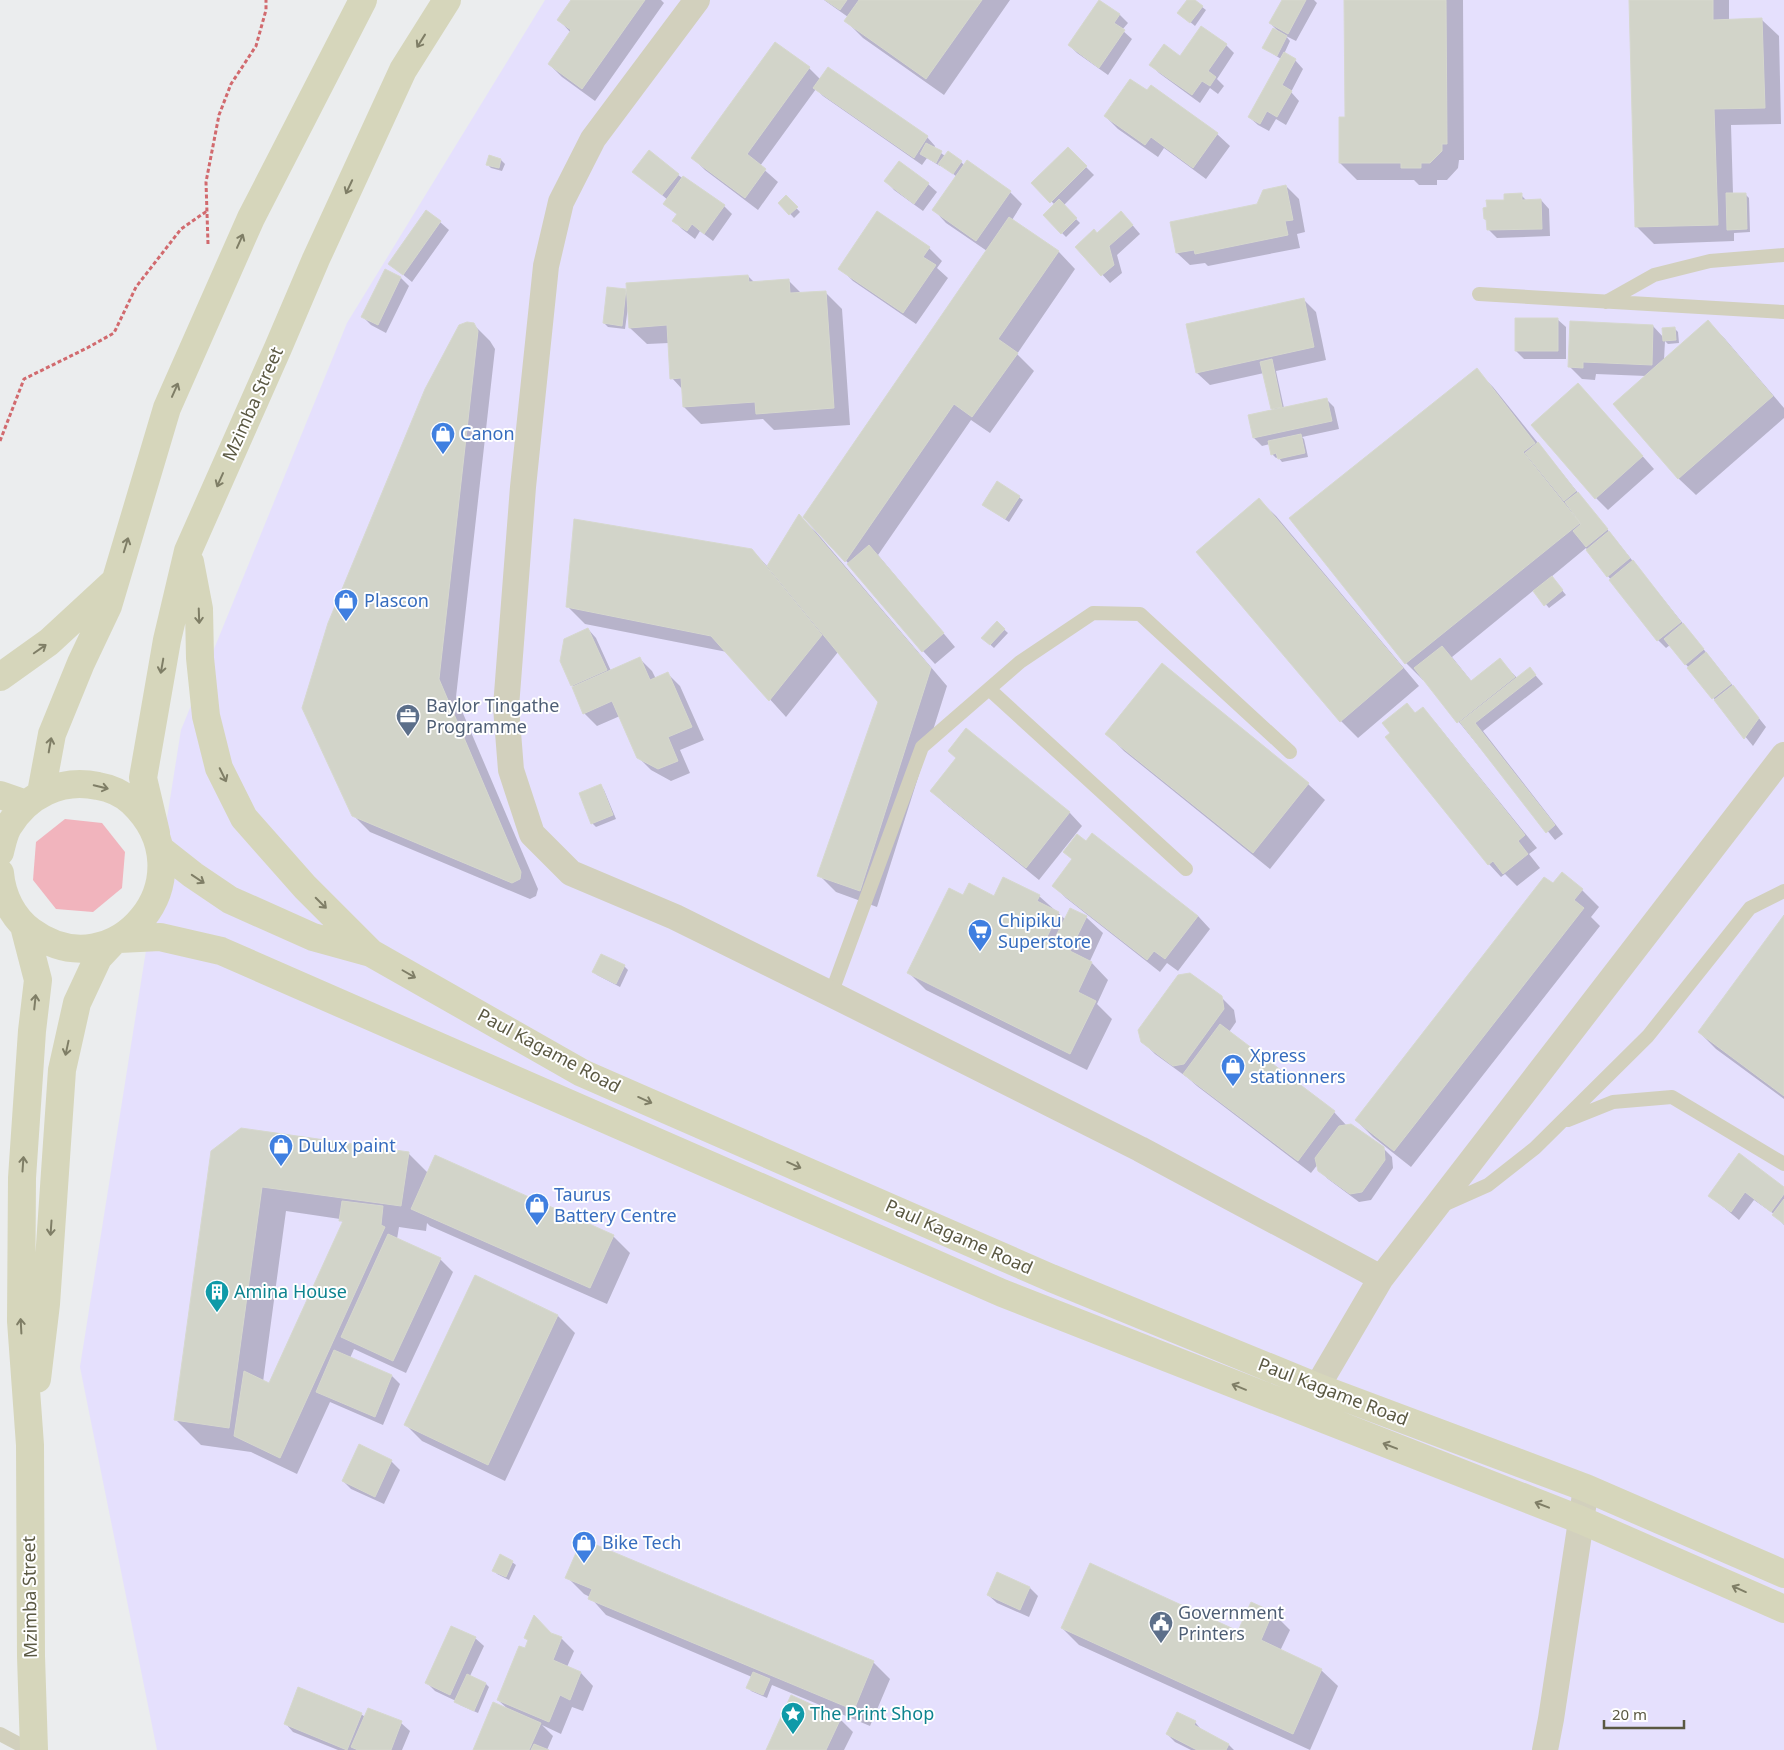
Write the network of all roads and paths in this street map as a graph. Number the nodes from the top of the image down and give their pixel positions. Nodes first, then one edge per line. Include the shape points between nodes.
1 (266, 0) edge
2 (363, 0) edge
3 (447, 0) edge
4 (697, 0) edge
5 (207, 211) junction
6 (209, 250) dead end
7 (1784, 255) edge
8 (1479, 294) dead end
9 (1606, 302) junction
10 (1784, 312) edge
11 (0, 441) edge
12 (188, 550) junction
13 (116, 580) junction
14 (0, 677) edge
15 (989, 689) junction
16 (1290, 752) dead end
17 (1784, 755) edge
18 (0, 795) edge
19 (33, 799) junction
20 (158, 841) junction
21 (0, 852) edge
22 (1186, 869) dead end
23 (0, 873) edge
24 (0, 889) edge
25 (1784, 891) edge
26 (19, 920) junction
27 (116, 940) junction
28 (371, 953) junction
29 (832, 994) junction
30 (1562, 1123) junction
31 (1784, 1164) edge
32 (1434, 1210) junction
33 (1382, 1278) junction
34 (1317, 1387) junction
35 (1305, 1413) junction
36 (30, 1445) junction
37 (1586, 1488) junction
38 (1581, 1520) junction
39 (1784, 1574) edge
40 (1784, 1609) edge
41 (0, 1734) edge
42 (32, 1750) edge
43 (1545, 1750) edge

1 - 5 path via 256,46 231,84 219,115 206,182
13 -> 2 main road via 167,408 251,218
3 -> 12 main road, Mzimba Street via 403,70
4 - 29 street via 593,139 561,202 546,266 523,487 506,708 511,770 532,834 571,873 675,917
5 - 6 path
5 - 11 path via 181,229 136,287 114,333 24,379
7 - 9 lane via 1710,261 1654,275
8 - 9 lane
9 - 10 lane
12 -> 20 main road, Mzimba Street via 167,640 143,778
12 -> 28 main road via 199,609 206,716 219,768 244,818 305,887
14 -> 13 main road via 49,642
19 -> 13 main road via 52,734 108,606
15 - 16 lane via 1020,662 1093,613 1140,614
15 - 22 lane
15 - 29 lane via 922,747
17 - 32 street
18 - 19 main road
19 -> 20 main road via 62,785 85,783 107,788 128,798 144,814
19 - 21 main road via 7,828
20 - 27 main road, Mzimba Street via 162,864 160,887 151,908 137,926
20 -> 28 main road, Paul Kagame Road via 192,875 230,900 313,937
23 - 26 main road via 1,887
24 - 26 main road
25 - 30 lane via 1750,908 1648,1036
26 - 27 main road via 37,936 66,947 98,947
36 -> 26 main road via 21,1321 22,1178 38,980
35 -> 27 main road via 1002,1293 221,951 160,937
27 -> 36 main road via 98,958 77,1003 62,1070 46,1304
28 -> 34 main road, Paul Kagame Road via 582,1073 1051,1278
29 - 33 street via 1140,1149
30 - 31 lane via 1613,1102 1672,1097
30 - 32 lane via 1488,1185
32 - 33 street
33 - 34 street
34 - 35 street
34 - 37 main road, Paul Kagame Road
38 -> 35 main road
36 - 42 main road, Mzimba Street
37 - 38 street
37 - 39 main road, Paul Kagame Road
40 -> 38 main road
38 - 43 street
41 - 42 lane

